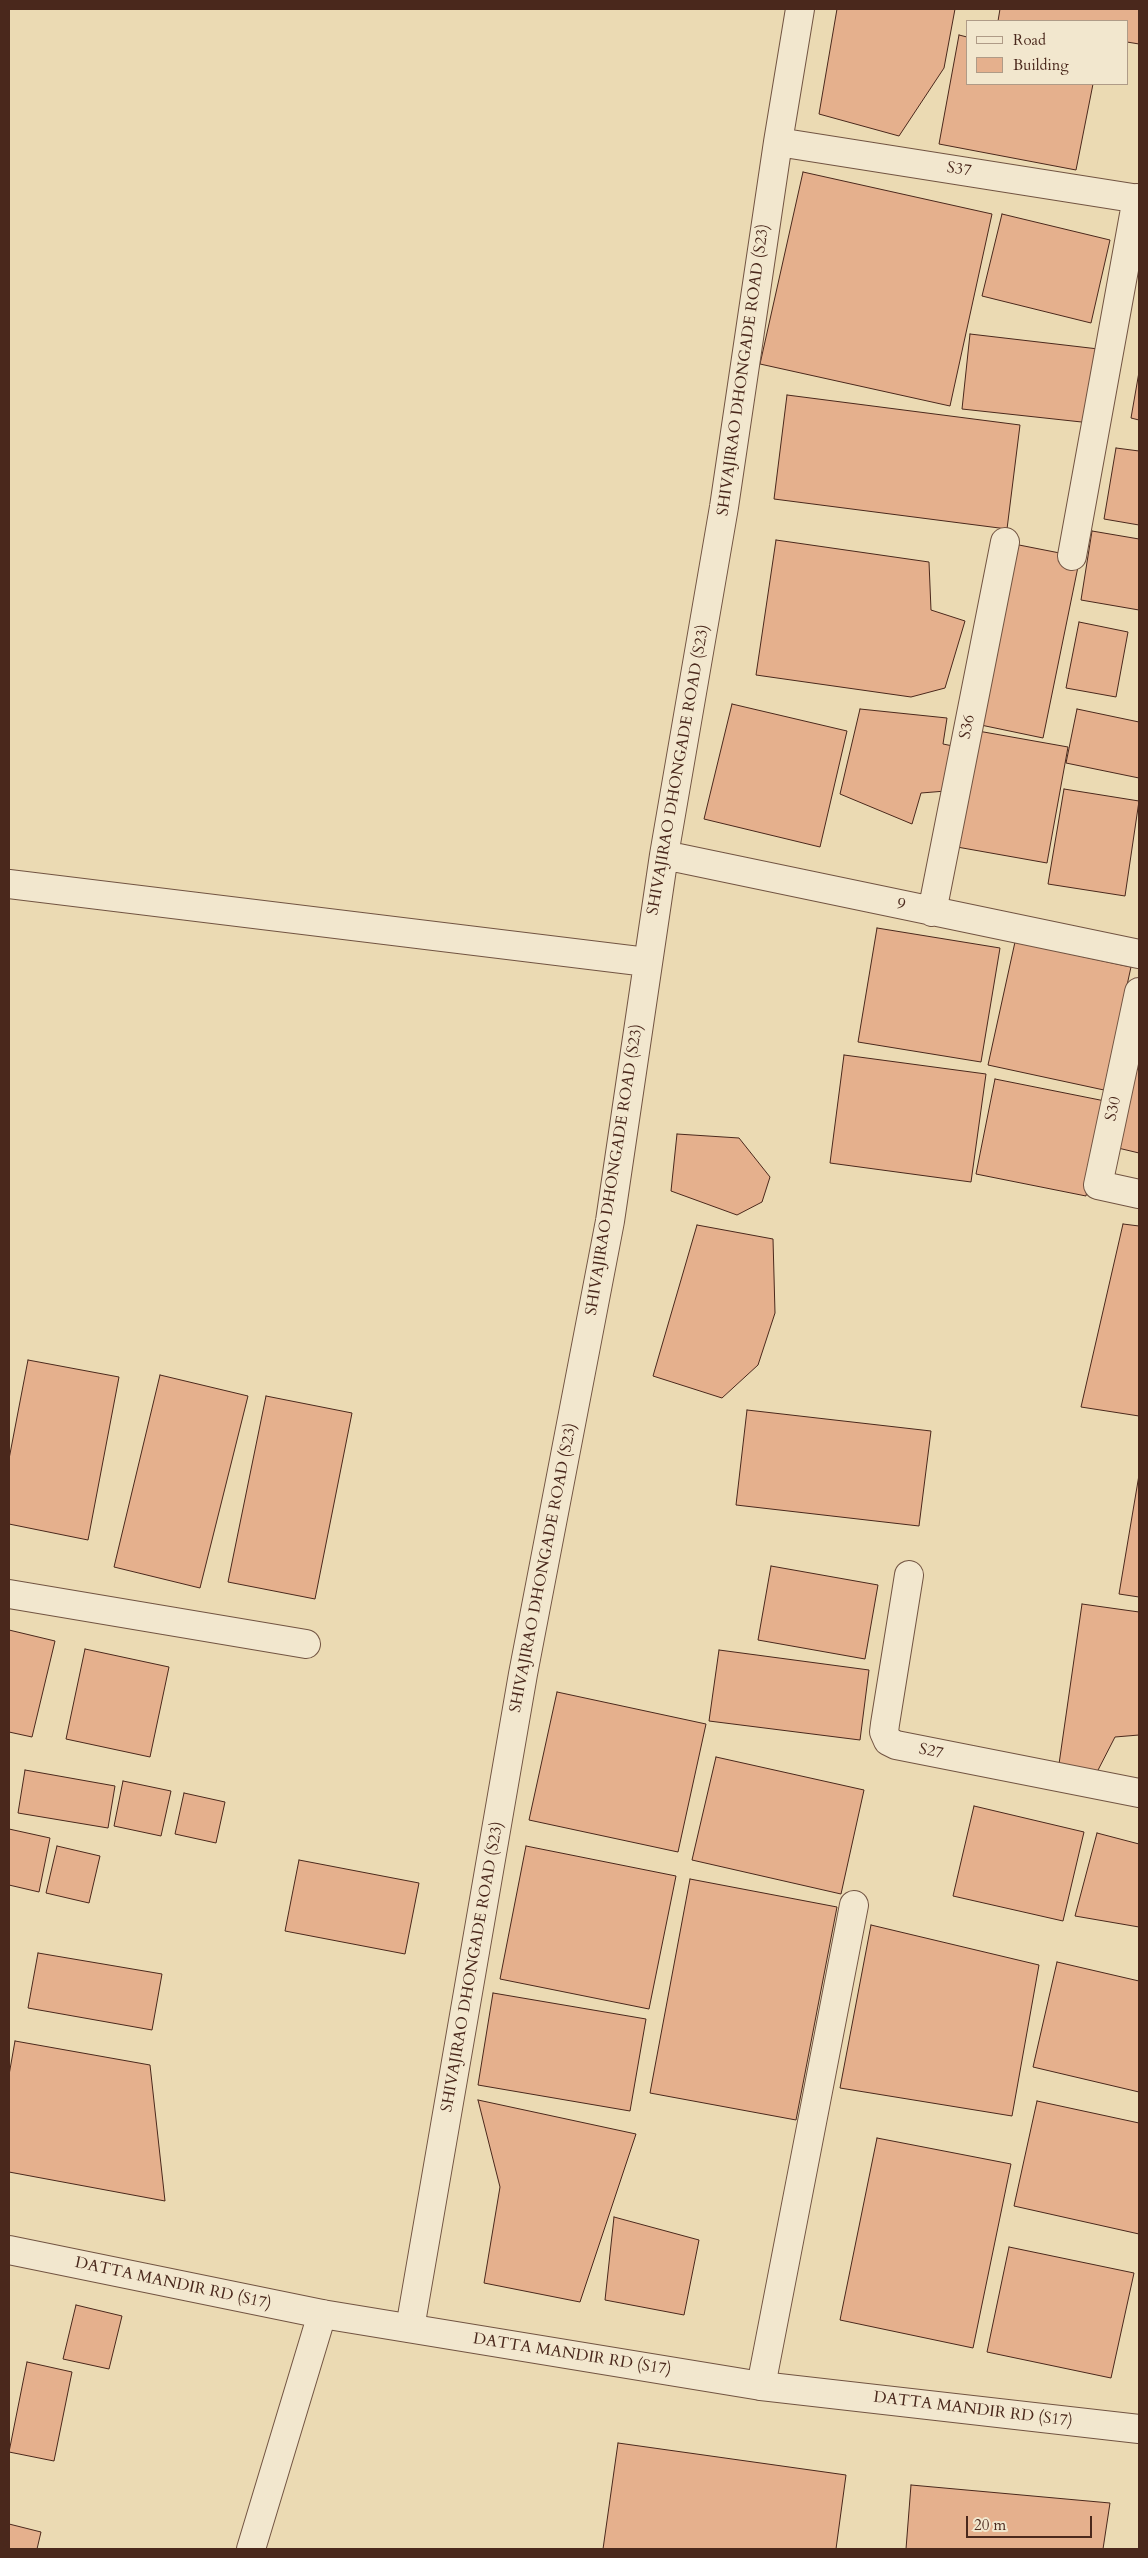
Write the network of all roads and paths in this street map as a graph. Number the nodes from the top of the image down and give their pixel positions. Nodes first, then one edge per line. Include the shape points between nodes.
1 (800, 9) edge
2 (778, 142) junction
3 (1138, 199) edge
4 (1004, 542) dead end
5 (1072, 556) dead end
6 (664, 855) junction
7 (9, 884) edge
8 (932, 912) junction
9 (1139, 954) edge
10 (648, 962) junction
11 (1139, 992) edge
12 (1139, 1194) edge
13 (909, 1575) dead end
14 (9, 1594) edge
15 (306, 1644) dead end
16 (1139, 1792) edge
17 (854, 1905) dead end
18 (9, 2250) edge
19 (322, 2314) junction
20 (410, 2328) junction
21 (760, 2386) junction
22 (1139, 2429) edge
23 (251, 2549) edge

1 - 2 street, SHIVAJIRAO DHONGADE ROAD (S23)
2 - 3 street, S37
2 - 6 street, SHIVAJIRAO DHONGADE ROAD (S23) via 724,507
3 - 5 street
4 - 8 street, S36
6 - 8 street, 9
6 - 10 street, SHIVAJIRAO DHONGADE ROAD (S23)
7 - 10 street
8 - 9 street, 9
10 - 20 street, SHIVAJIRAO DHONGADE ROAD (S23) via 610,1221 523,1674
11 - 12 street, S30 via 1098,1185
13 - 16 street, S27 via 885,1724 888,1741
14 - 15 street
17 - 21 street
18 - 19 street, DATTA MANDIR RD (S17)
19 - 20 street, DATTA MANDIR RD (S17)
19 - 23 street
20 - 21 street, DATTA MANDIR RD (S17)
21 - 22 street, DATTA MANDIR RD (S17)

